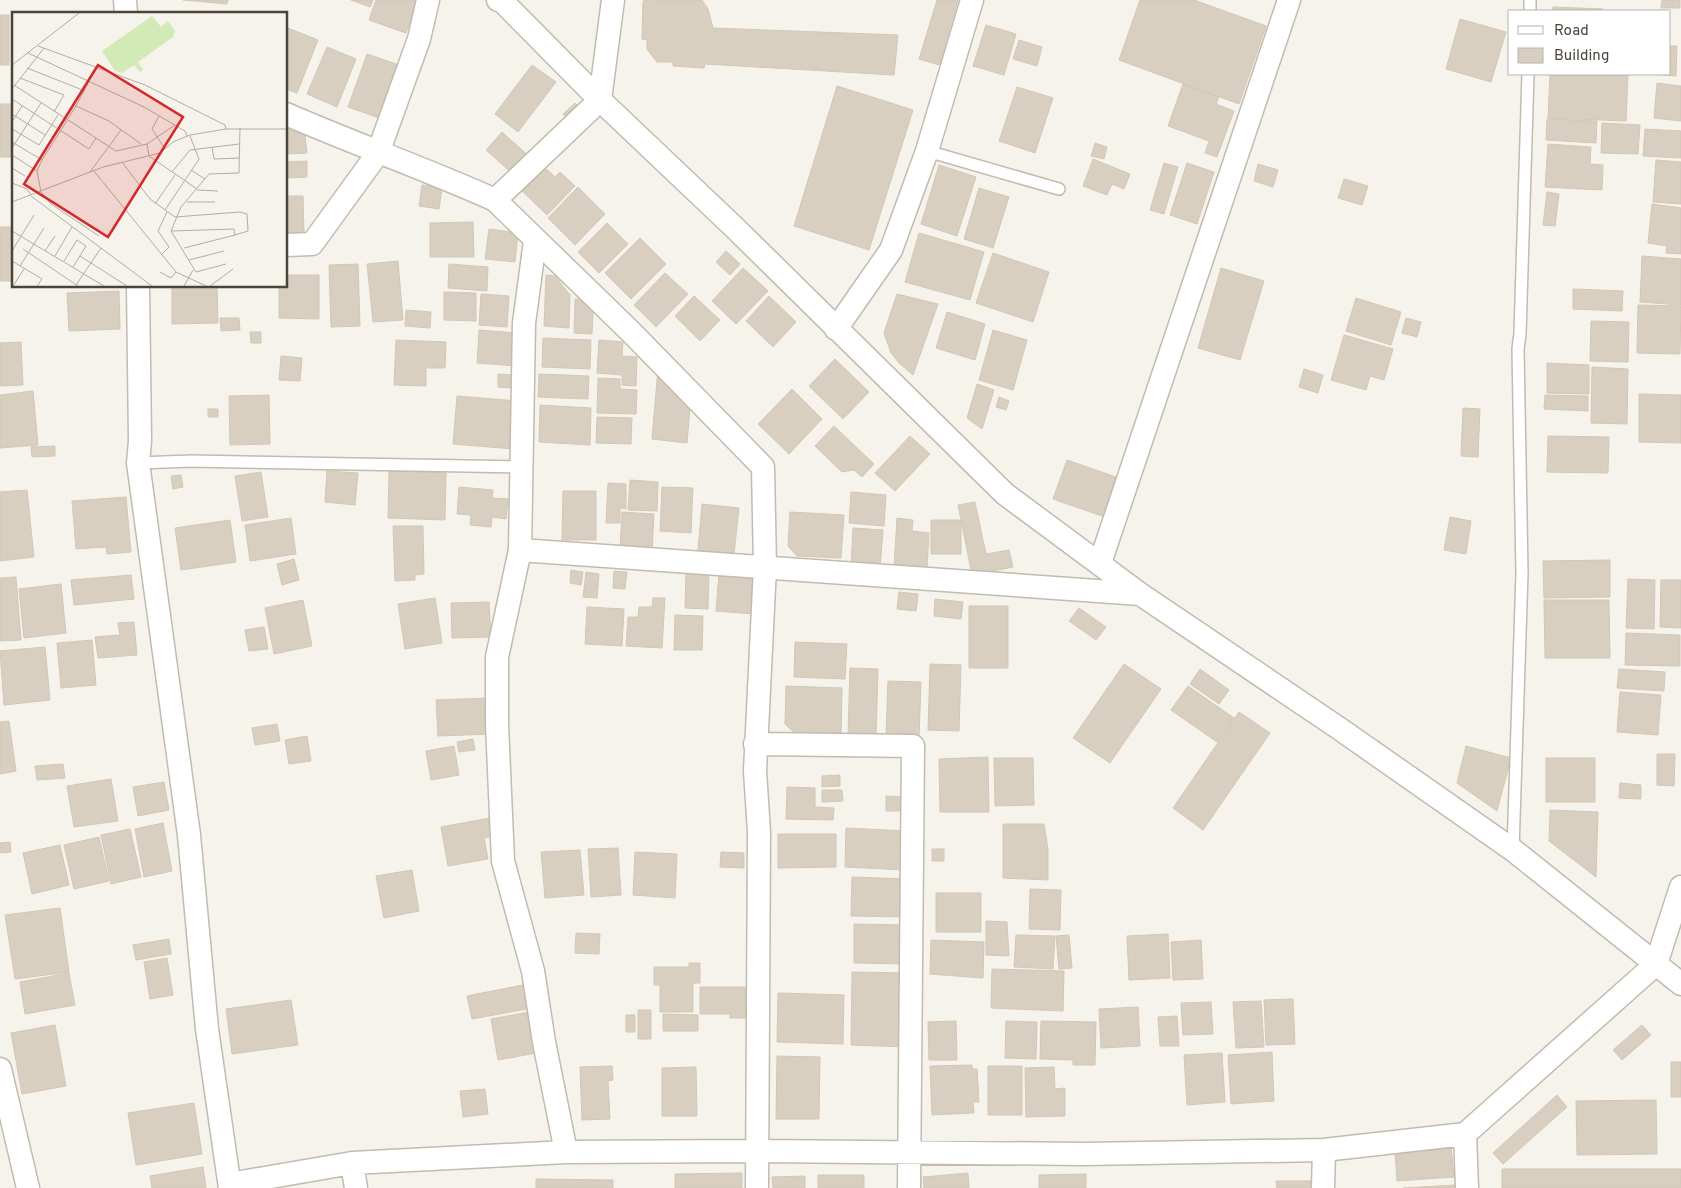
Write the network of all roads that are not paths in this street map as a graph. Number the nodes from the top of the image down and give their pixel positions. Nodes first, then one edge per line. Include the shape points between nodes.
1 (428, 0) edge
2 (498, 0) edge
3 (614, 0) edge
4 (972, 0) edge
5 (1289, 0) edge
6 (1528, 75) edge
7 (600, 100) junction
8 (288, 115) edge
9 (927, 151) junction
10 (378, 153) junction
11 (1058, 189) dead end
12 (495, 200) junction
13 (536, 241) junction
14 (288, 245) edge
15 (138, 288) edge
16 (836, 329) junction
17 (138, 463) junction
18 (520, 467) junction
19 (520, 550) junction
20 (1100, 563) junction
21 (766, 567) junction
22 (1140, 594) junction
23 (756, 744) junction
24 (1513, 850) junction
25 (1681, 888) edge
26 (1656, 964) junction
27 (1681, 984) edge
28 (0, 1069) edge
29 (1465, 1134) junction
30 (1324, 1150) junction
31 (756, 1151) junction
32 (566, 1152) junction
33 (910, 1153) junction
34 (352, 1163) junction
35 (230, 1186) edge
36 (28, 1188) edge
37 (356, 1188) edge
38 (757, 1188) edge
39 (909, 1188) edge
40 (1323, 1188) edge
41 (1467, 1188) edge

1 - 10 street via 419,39
2 - 7 street
3 - 7 street
4 - 9 street
5 - 20 street
6 - 24 lane via 1518,349 1522,573
7 - 12 street
7 - 16 street
8 - 10 street
9 - 11 lane
9 - 16 street via 891,250
10 - 12 street via 445,177
10 - 14 street via 312,244
12 - 13 street
13 - 18 street via 524,323
13 - 21 street via 763,467
15 - 17 street
16 - 20 street via 1005,494
17 - 18 lane via 191,461
17 - 35 street via 189,836 207,1029
18 - 19 street
19 - 21 street
19 - 32 street via 497,657 503,861 533,971
20 - 22 street
21 - 22 street
21 - 23 street
22 - 24 street
23 - 31 street via 759,832
23 - 33 street via 913,746
24 - 26 street
25 - 26 street
26 - 27 street
26 - 29 street
28 - 36 street
29 - 30 street
29 - 41 street
30 - 33 street
30 - 40 street
31 - 32 street
31 - 33 street
31 - 38 street
32 - 34 street
33 - 39 street
34 - 35 street
34 - 37 street

